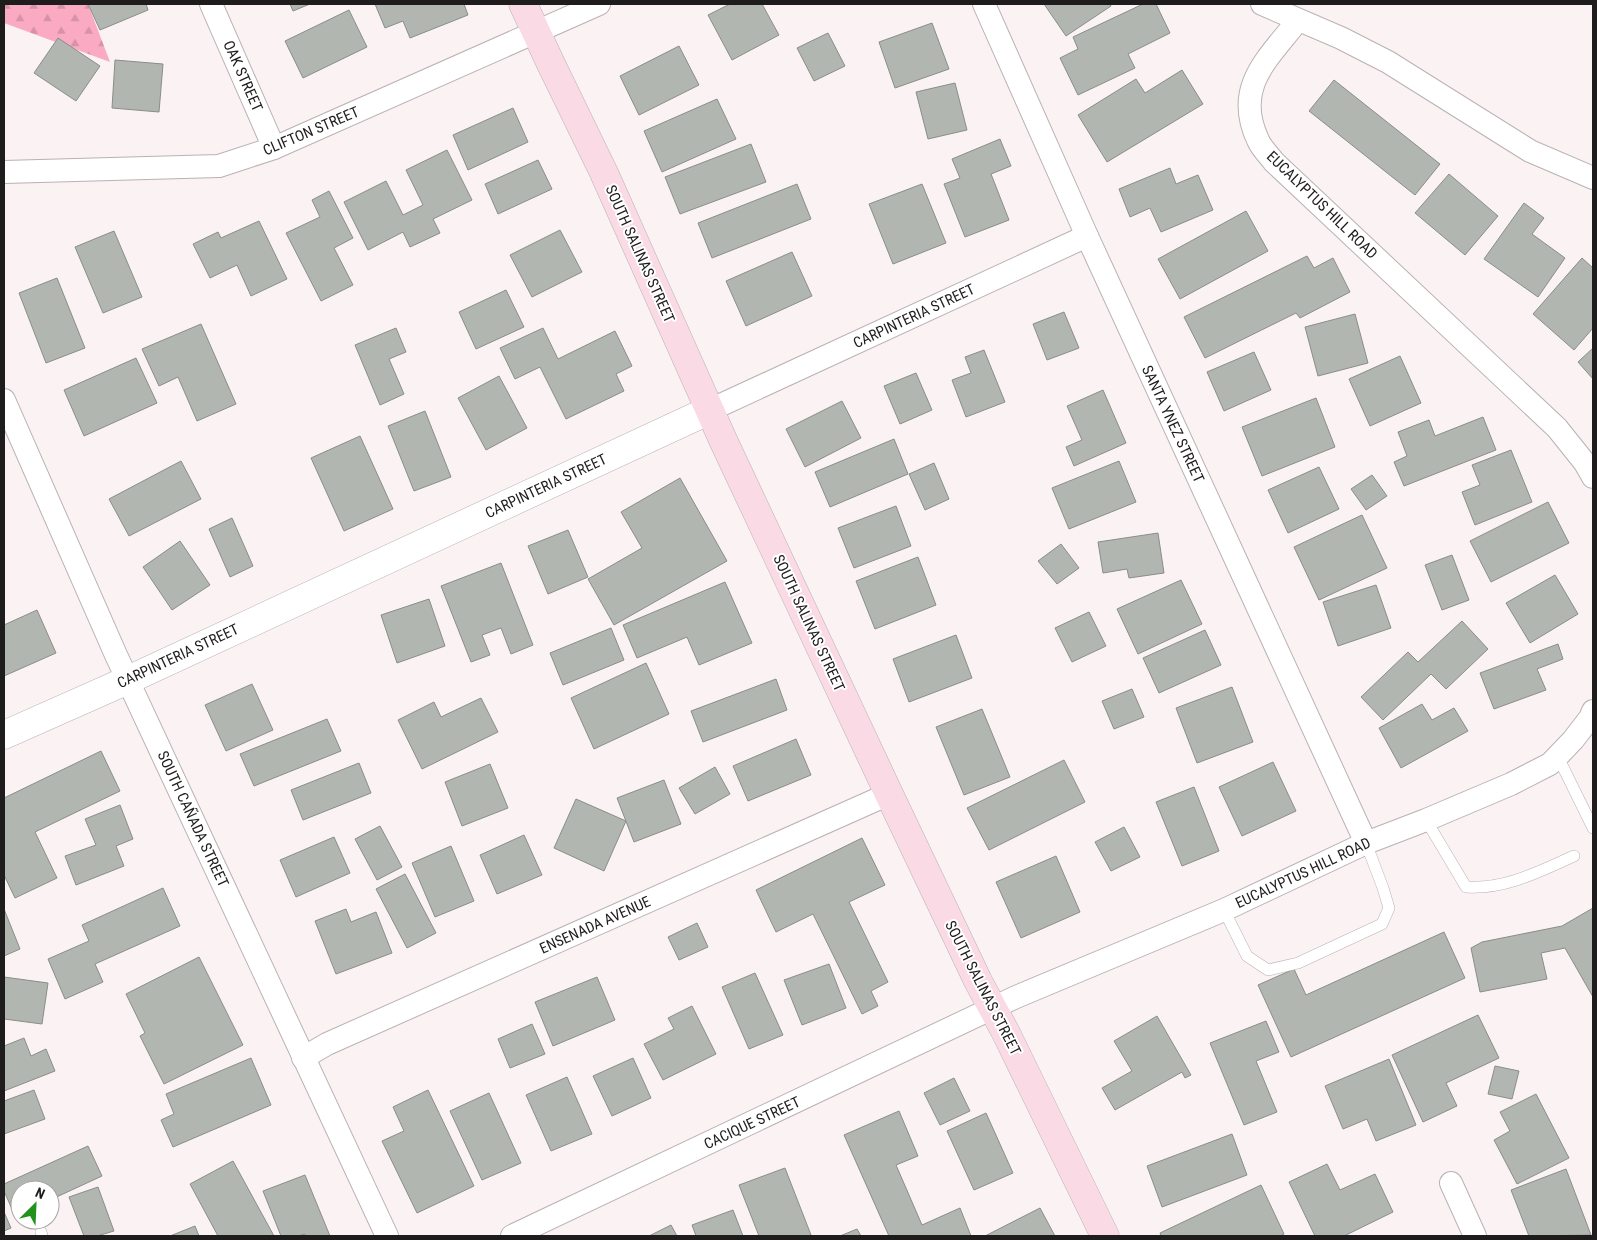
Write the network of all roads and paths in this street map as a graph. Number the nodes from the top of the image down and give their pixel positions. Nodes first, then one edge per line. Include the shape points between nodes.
1 (211, 4) edge
2 (523, 4) edge
3 (599, 4) edge
4 (984, 4) edge
5 (1262, 4) edge
6 (1298, 20) junction
7 (536, 32) junction
8 (274, 148) junction
9 (4, 172) edge
10 (1593, 178) edge
11 (1088, 236) junction
12 (4, 400) edge
13 (710, 410) junction
14 (1593, 477) edge
15 (128, 680) junction
16 (1592, 715) edge
17 (4, 735) edge
18 (1557, 755) junction
19 (889, 794) junction
20 (1426, 820) junction
21 (1593, 828) edge
22 (1366, 843) junction
23 (1574, 856) dead end
24 (1224, 910) junction
25 (992, 1009) junction
26 (303, 1058) junction
27 (1451, 1184) dead end
28 (386, 1236) edge
29 (512, 1236) edge
30 (1105, 1236) edge
31 (1475, 1236) edge

1 - 8 street, OAK STREET
2 - 7 main road, SOUTH SALINAS STREET
3 - 7 street, CLIFTON STREET
4 - 11 street, SANTA YNEZ STREET
5 - 6 street
6 - 10 street via 1388,62 1530,151
6 - 14 street, EUCALYPTUS HILL ROAD via 1256,75 1249,98 1249,115 1258,141 1274,162 1557,428
7 - 8 street, CLIFTON STREET
7 - 13 main road, SOUTH SALINAS STREET via 604,173
8 - 9 street, CLIFTON STREET via 219,166
11 - 13 street, CARPINTERIA STREET
11 - 22 street, SANTA YNEZ STREET
12 - 15 street, SOUTH CAÑADA STREET
13 - 15 street, CARPINTERIA STREET
13 - 19 main road, SOUTH SALINAS STREET
15 - 17 street, CARPINTERIA STREET
15 - 26 street, SOUTH CAÑADA STREET
16 - 18 street, EUCALYPTUS HILL ROAD
18 - 20 street, EUCALYPTUS HILL ROAD via 1550,764 1511,784
18 - 21 lane
19 - 25 main road, SOUTH SALINAS STREET
19 - 26 street, ENSENADA AVENUE via 327,1044
20 - 22 street, EUCALYPTUS HILL ROAD
20 - 23 lane via 1466,887 1483,888 1524,878
22 - 24 street, EUCALYPTUS HILL ROAD
22 - 24 lane via 1388,908 1382,924 1368,932 1298,963 1268,970 1247,956
24 - 25 street, EUCALYPTUS HILL ROAD
25 - 29 street, CACIQUE STREET
25 - 30 main road, SOUTH SALINAS STREET
26 - 28 street, SOUTH CAÑADA STREET
27 - 31 street

